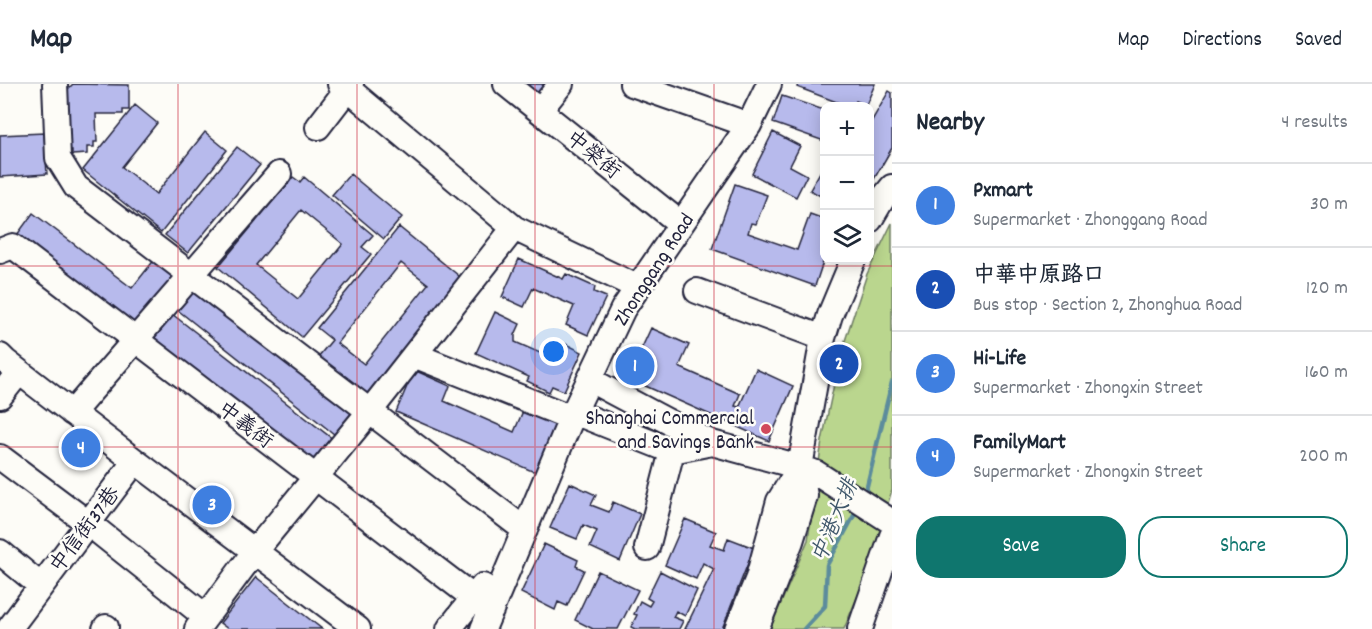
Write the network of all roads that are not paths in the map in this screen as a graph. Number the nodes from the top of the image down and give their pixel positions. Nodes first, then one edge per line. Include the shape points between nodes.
1 (55, 84) edge
2 (506, 84) edge
3 (561, 84) edge
4 (632, 84) edge
5 (769, 84) edge
6 (346, 85) edge
7 (540, 110) junction
8 (748, 125) junction
9 (318, 127) dead end
10 (279, 174) dead end
11 (892, 187) edge
12 (874, 213) edge
13 (681, 224) junction
14 (514, 228) junction
15 (0, 251) edge
16 (851, 264) edge
17 (191, 275) junction
18 (637, 287) junction
19 (697, 291) dead end
20 (824, 338) junction
21 (136, 339) junction
22 (414, 355) junction
23 (0, 356) edge
24 (19, 372) junction
25 (590, 380) junction
26 (0, 396) edge
27 (370, 411) junction
28 (72, 413) junction
29 (573, 415) junction
30 (712, 443) junction
31 (672, 450) junction
32 (0, 457) edge
33 (135, 461) junction
34 (808, 470) junction
35 (315, 476) junction
36 (887, 518) edge
37 (88, 523) junction
38 (523, 534) junction
39 (892, 536) edge
40 (646, 548) dead end
41 (255, 551) junction
42 (0, 552) edge
43 (37, 591) junction
44 (483, 612) edge
45 (201, 623) edge
46 (9, 629) edge
47 (358, 629) edge
48 (449, 629) edge
49 (737, 629) edge
50 (756, 629) edge
51 (860, 629) edge

1 - 17 street via 58,159 76,187
2 - 7 street, 中榮街
3 - 7 street
4 - 8 street
5 - 8 street, Zhonggang Road
6 - 9 street
6 - 14 street
7 - 13 street, 中榮街
8 - 13 street, Zhonggang Road
10 - 17 street
11 - 12 street
13 - 18 street, Zhonggang Road
14 - 18 street
14 - 22 street
15 - 21 street, 中義街 via 13,246
16 - 20 street
17 - 21 street
17 - 27 street
18 - 25 street, Zhonggang Road
19 - 20 street
20 - 34 street
21 - 28 street
21 - 35 street, 中義街
22 - 27 street
22 - 29 street
23 - 24 street
24 - 26 street
24 - 28 street
25 - 29 street, Zhonggang Road
25 - 30 street
27 - 35 street
27 - 38 street
28 - 33 street
29 - 31 street
29 - 38 street, Zhonggang Road
30 - 31 street
30 - 34 street
31 - 40 street
32 - 37 street
33 - 37 street, 中信街37巷
33 - 41 street
34 - 36 street
34 - 49 street via 779,501 758,578
34 - 50 street via 805,496 791,541
35 - 41 street
35 - 44 street, 中義街
37 - 43 street, 中信街37巷
37 - 45 street
38 - 44 street, Zhonggang Road
39 - 51 street
41 - 45 street
41 - 47 street
42 - 43 street
43 - 46 street, 中信街37巷
44 - 48 street, Zhonggang Road

